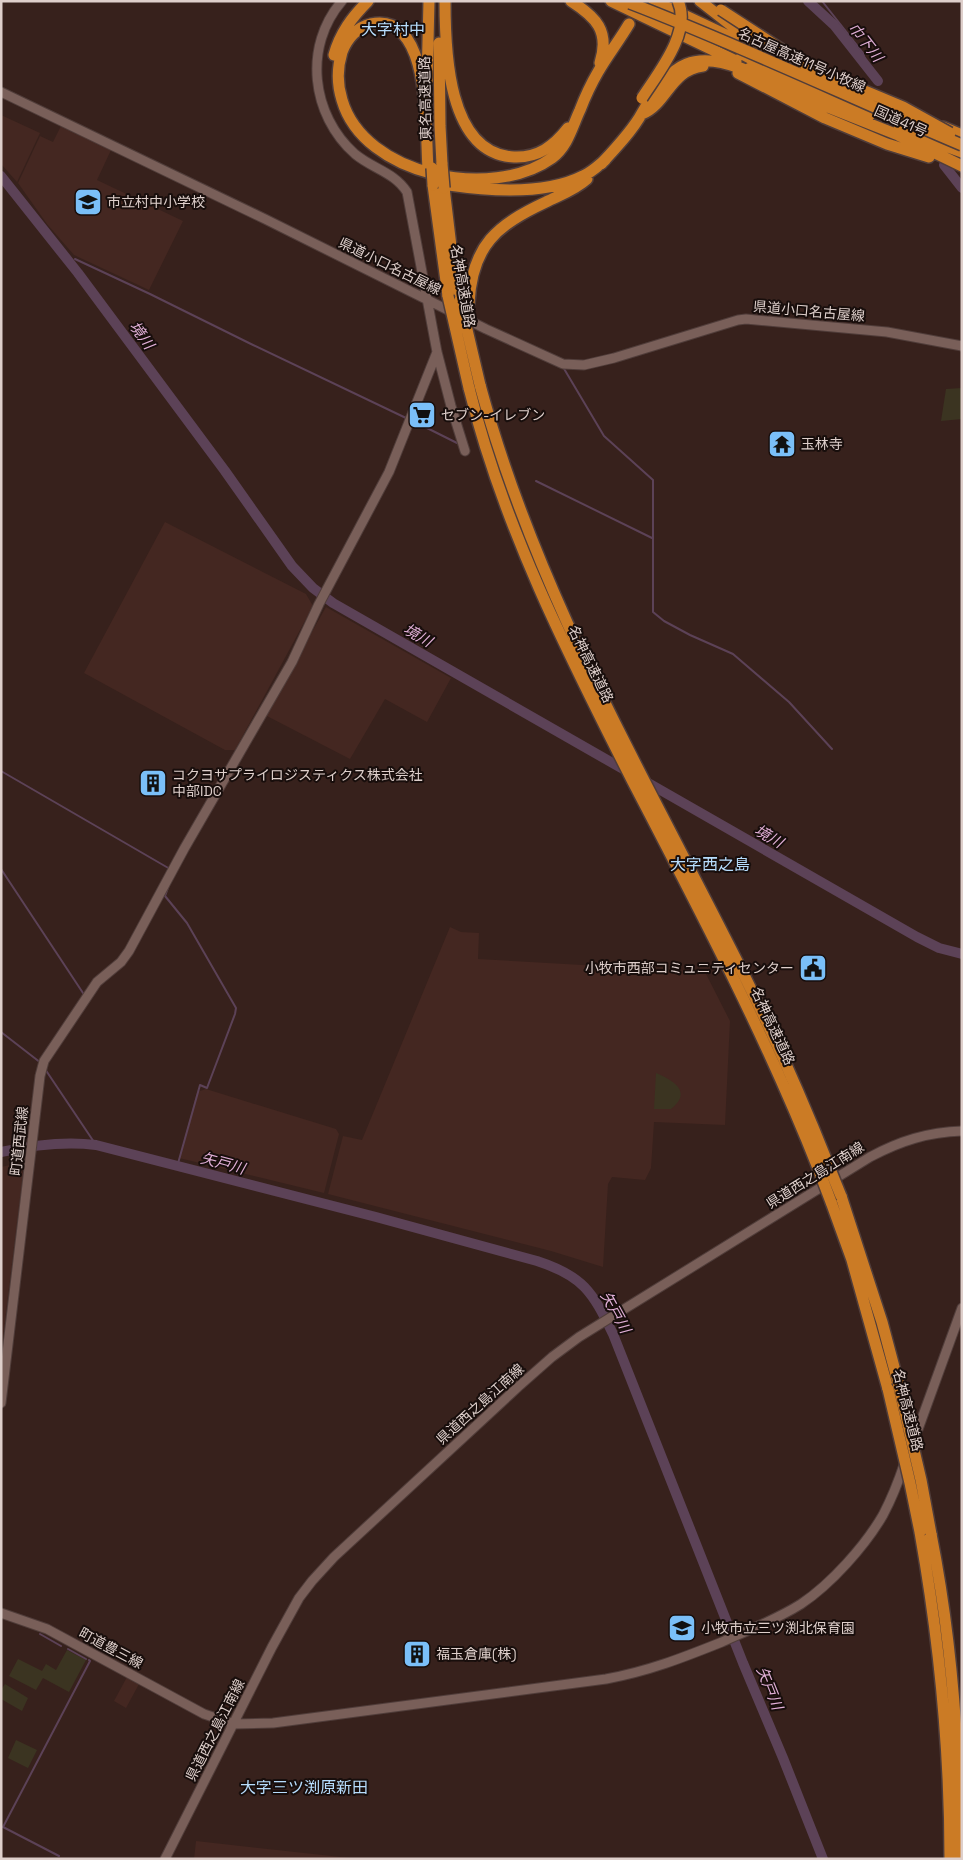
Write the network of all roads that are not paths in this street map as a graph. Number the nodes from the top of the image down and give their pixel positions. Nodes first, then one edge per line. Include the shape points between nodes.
1 (342, 1) edge
2 (368, 1) edge
3 (441, 1) edge
4 (445, 1) edge
5 (571, 1) edge
6 (611, 1) edge
7 (654, 1) edge
8 (678, 1) edge
9 (700, 1) edge
10 (708, 1) edge
11 (628, 2) edge
12 (429, 3) edge
13 (629, 24) dead end
14 (683, 37) junction
15 (766, 54) junction
16 (756, 70) junction
17 (598, 72) junction
18 (1, 92) edge
19 (580, 109) junction
20 (647, 112) junction
21 (962, 136) edge
22 (962, 145) edge
23 (962, 152) edge
24 (605, 160) junction
25 (962, 166) edge
26 (434, 167) junction
27 (436, 186) junction
28 (426, 298) junction
29 (465, 301) junction
30 (962, 346) edge
31 (437, 352) junction
32 (474, 386) junction
33 (465, 452) dead end
34 (578, 661) junction
35 (962, 1130) edge
36 (823, 1166) junction
37 (962, 1308) edge
38 (1, 1403) edge
39 (925, 1533) junction
40 (1, 1613) edge
41 (234, 1724) junction
42 (165, 1859) edge
43 (950, 1859) edge
44 (960, 1859) edge

1 - 28 street via 324,29 318,49 317,80 322,105 351,150 400,182 407,192
2 - 24 highway via 351,19 340,38 334,56 332,82 334,99 344,123 358,142 375,156 398,169 436,182 512,189 538,188 574,180
3 - 26 highway, 東名高速道路
4 - 19 highway via 452,91 461,116 482,144 510,157 538,154 570,126
5 - 17 highway via 589,14 600,28 604,50
6 - 14 highway, 国道41号
7 - 15 highway, 国道41号
8 - 20 highway, bridge via 682,14 678,38 642,98
9 - 15 highway
10 - 21 highway, bridge via 810,68
11 - 22 highway, 名古屋高速11号小牧線, bridge
12 - 26 highway, 名神高速道路 via 427,75
13 - 17 highway
14 - 16 highway, 国道41号
14 - 23 highway via 728,46 871,117
15 - 21 highway, 国道41号
16 - 20 highway via 751,72 711,60 692,60 682,64 668,77 647,103
16 - 25 highway, 国道41号 via 825,106 898,135
17 - 19 highway
18 - 28 street, 県道小口名古屋線
19 - 26 highway via 563,147 530,170 492,178 464,179 408,166 370,144 354,126 343,104 338,71 343,50 353,34 367,25 381,23 398,29 415,53
20 - 24 highway
20 - 25 highway via 670,85 687,72 700,66 722,67 825,118 887,144
24 - 29 highway via 584,182 517,216 492,236 473,273
26 - 27 highway, 名神高速道路, bridge
27 - 29 highway, 名神高速道路
27 - 32 highway, 名神高速道路, bridge via 437,219 448,296
28 - 30 street, 県道小口名古屋線 via 563,364 572,365 614,358 746,319 887,332
28 - 31 street
29 - 32 highway, 名神高速道路, bridge via 473,335
31 - 33 street
31 - 38 street, 町道西武線 via 389,472 292,662 129,951 121,962 96,982 44,1062
32 - 34 highway, 名神高速道路 via 506,472 554,623
34 - 36 highway, 名神高速道路 via 616,748 740,991
34 - 36 highway, 名神高速道路 via 632,756 750,988 784,1060
35 - 41 street, 県道西之島江南線 via 916,1137 870,1156 560,1351 318,1575 285,1622
36 - 39 highway, 名神高速道路, bridge via 882,1322 893,1385 921,1480
37 - 41 street, 町道豊三線 via 882,1516 843,1566 802,1604 768,1622 656,1668 606,1679 273,1723
39 - 43 highway, 名神高速道路 via 946,1744
39 - 44 highway, 名神高速道路 via 943,1608 950,1668
40 - 41 street, 町道豊三線 via 47,1630 204,1714
41 - 42 street, 県道西之島江南線

